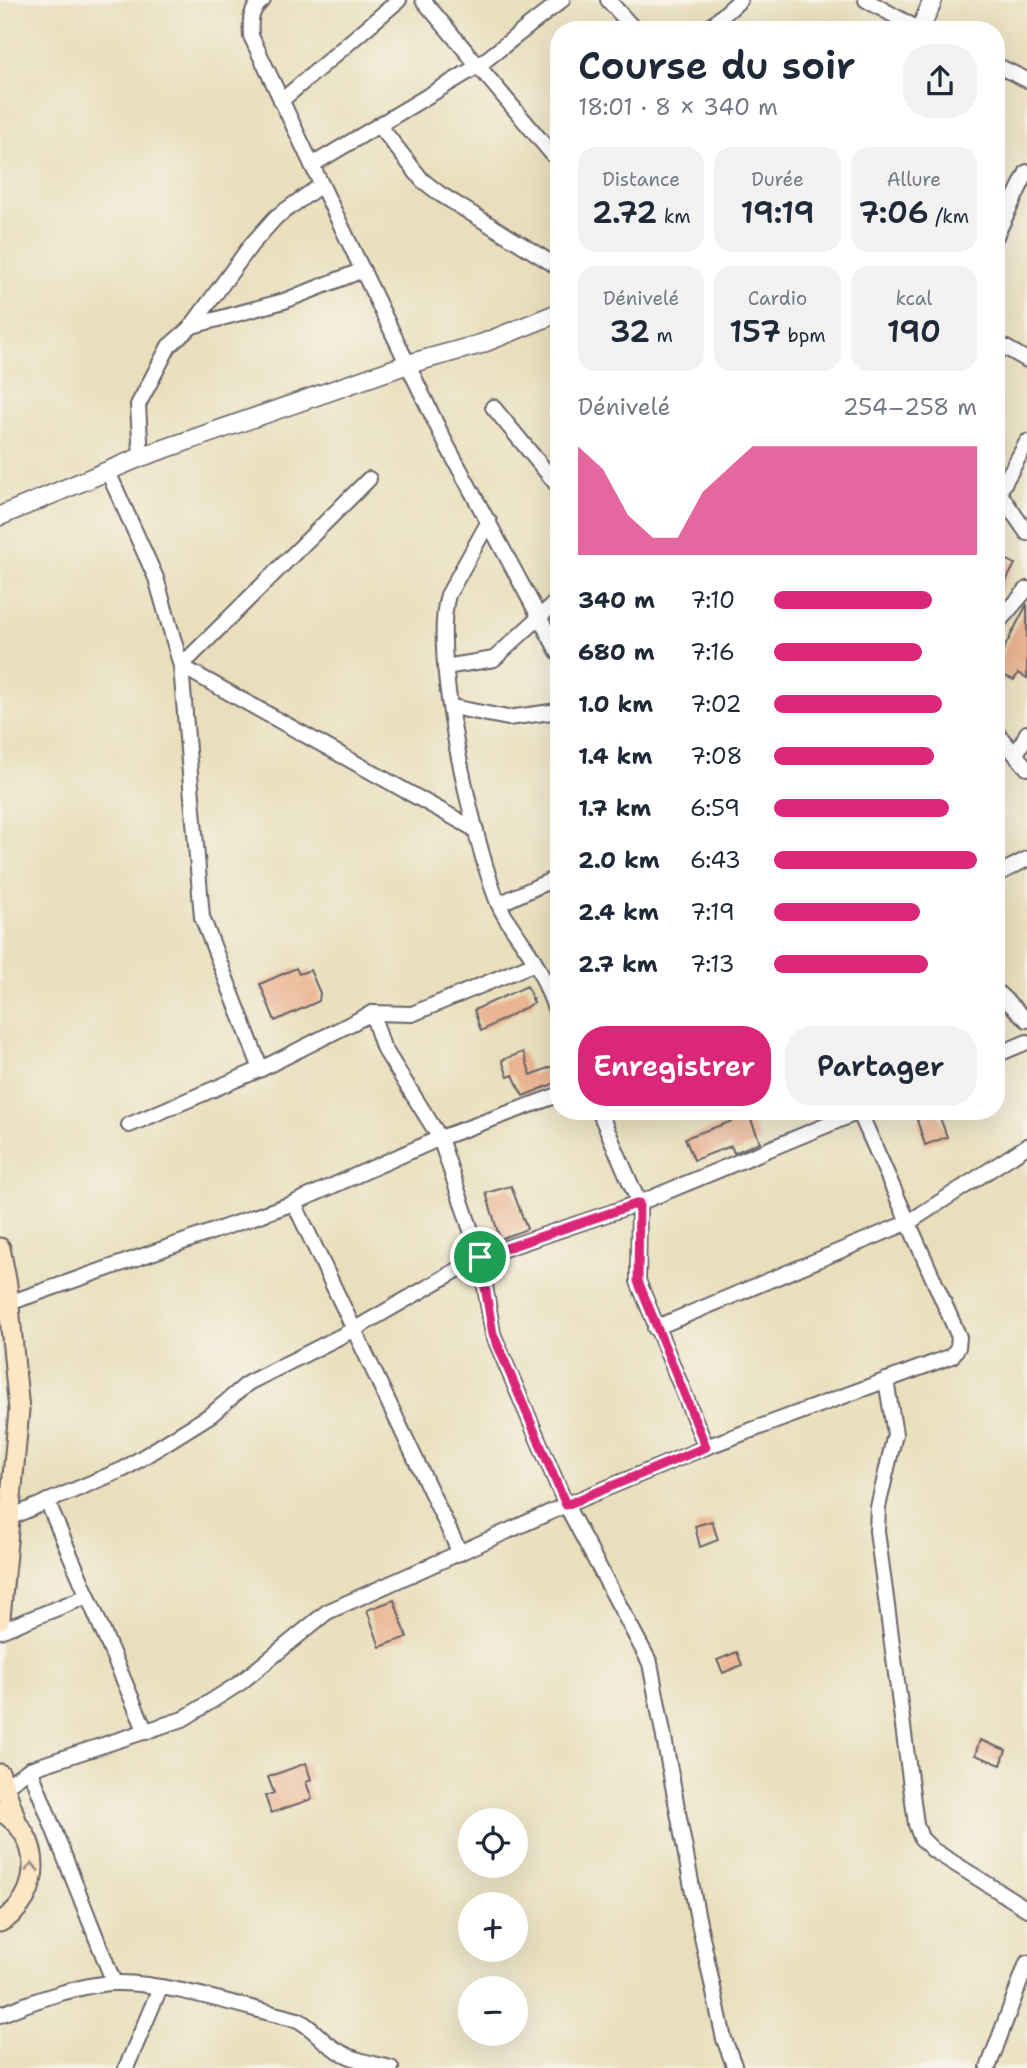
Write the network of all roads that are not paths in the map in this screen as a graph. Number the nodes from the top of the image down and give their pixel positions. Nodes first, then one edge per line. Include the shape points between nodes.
1 (263, 0) edge
2 (399, 0) edge
3 (423, 0) edge
4 (562, 0) edge
5 (608, 0) edge
6 (740, 0) edge
7 (866, 0) edge
8 (933, 0) edge
9 (627, 21) edge
10 (717, 21) edge
11 (904, 21) edge
12 (924, 21) edge
13 (478, 66) junction
14 (1005, 69) edge
15 (1027, 79) edge
16 (281, 101) junction
17 (379, 125) junction
18 (550, 152) edge
19 (312, 165) junction
20 (1027, 172) edge
21 (321, 185) junction
22 (1005, 217) edge
23 (550, 262) edge
24 (363, 270) junction
25 (550, 316) edge
26 (191, 327) junction
27 (1005, 347) edge
28 (1027, 360) edge
29 (408, 364) junction
30 (493, 407) dead end
31 (1027, 442) edge
32 (141, 457) junction
33 (550, 465) edge
34 (542, 467) junction
35 (107, 472) junction
36 (550, 476) edge
37 (369, 479) dead end
38 (1005, 479) edge
39 (1005, 504) edge
40 (0, 516) edge
41 (489, 521) junction
42 (1027, 533) edge
43 (1027, 589) edge
44 (550, 606) edge
45 (539, 614) junction
46 (1005, 615) edge
47 (550, 636) edge
48 (181, 666) junction
49 (445, 667) junction
50 (452, 707) junction
51 (550, 711) edge
52 (1027, 733) edge
53 (1005, 742) edge
54 (1016, 755) junction
55 (1027, 768) edge
56 (476, 830) junction
57 (1027, 859) edge
58 (1005, 870) edge
59 (550, 881) edge
60 (499, 905) junction
61 (536, 963) junction
62 (550, 997) edge
63 (1005, 999) edge
64 (372, 1013) junction
65 (1027, 1020) edge
66 (1027, 1042) edge
67 (1005, 1051) edge
68 (261, 1069) junction
69 (550, 1098) edge
70 (603, 1120) edge
71 (838, 1120) edge
72 (864, 1120) edge
73 (129, 1125) dead end
74 (440, 1138) junction
75 (1027, 1146) edge
76 (294, 1203) junction
77 (639, 1203) junction
78 (909, 1222) junction
79 (0, 1248) edge
80 (480, 1257) junction
81 (9, 1303) junction
82 (655, 1328) junction
83 (353, 1330) junction
84 (886, 1380) junction
85 (706, 1447) junction
86 (47, 1501) junction
87 (566, 1505) junction
88 (11, 1517) junction
89 (460, 1553) junction
90 (88, 1596) junction
91 (0, 1619) edge
92 (0, 1631) edge
93 (146, 1732) junction
94 (30, 1769) junction
95 (2, 1780) edge
96 (0, 1811) edge
97 (17, 1823) junction
98 (1027, 1909) edge
99 (0, 1922) edge
100 (1027, 1963) edge
101 (114, 1983) junction
102 (160, 1988) junction
103 (0, 2015) edge
104 (126, 2068) edge
105 (391, 2068) edge
106 (735, 2068) edge
107 (988, 2068) edge

1 - 16 street via 254,7 251,36
2 - 16 street
3 - 13 street
4 - 13 street
5 - 9 street
6 - 10 street
7 - 11 street
8 - 12 street
13 - 17 street
13 - 18 street
14 - 15 street
16 - 19 street
17 - 19 street
17 - 23 street via 422,180
19 - 21 street
20 - 22 street
21 - 24 street
21 - 26 street via 276,217
24 - 26 street via 284,302
24 - 29 street
25 - 29 street via 481,344
26 - 32 street via 169,346 138,405
27 - 28 street
29 - 32 street
29 - 41 street via 443,440
30 - 34 street
31 - 38 street
32 - 35 street
33 - 34 street
34 - 36 street
35 - 40 street
35 - 48 street via 156,578
37 - 48 street
39 - 42 street
41 - 45 street
41 - 49 street via 444,606
43 - 46 street
44 - 45 street
45 - 47 street
45 - 49 street via 494,659
48 - 56 street
48 - 68 street via 202,917
49 - 50 street
50 - 51 street via 508,718
50 - 56 street
52 - 54 street
53 - 54 street
54 - 55 street
56 - 60 street
57 - 58 street
59 - 60 street
60 - 61 street
61 - 62 street
61 - 64 street via 412,1014
63 - 65 street
64 - 68 street
64 - 74 street via 383,1047
66 - 67 street
68 - 73 street
69 - 74 street
70 - 77 street
71 - 77 street
72 - 78 street
74 - 76 street
74 - 80 street
75 - 78 street
76 - 81 street
76 - 83 street
77 - 80 street
77 - 82 street via 638,1281
78 - 82 street
78 - 84 street via 959,1337 958,1348 952,1356
79 - 81 main road
80 - 83 street
80 - 87 street via 493,1334
81 - 88 main road via 19,1410
82 - 85 street
83 - 86 street via 248,1383 212,1414 124,1469
83 - 89 street
84 - 85 street
84 - 98 street via 895,1434 877,1531 915,1824 933,1850
85 - 87 street
86 - 88 street
86 - 90 street
87 - 89 street
87 - 106 street via 650,1663 697,1914 724,2039
88 - 91 main road
89 - 93 street via 327,1612 240,1683 183,1719
90 - 92 street
90 - 93 street
93 - 94 street
94 - 95 street
94 - 101 street
95 - 97 main road
96 - 97 main road
99 -> 97 main road via 20,1906 31,1886 30,1842
100 - 107 street
101 - 102 street
101 - 103 street
102 - 104 street
102 - 105 street via 298,2020 337,2050

